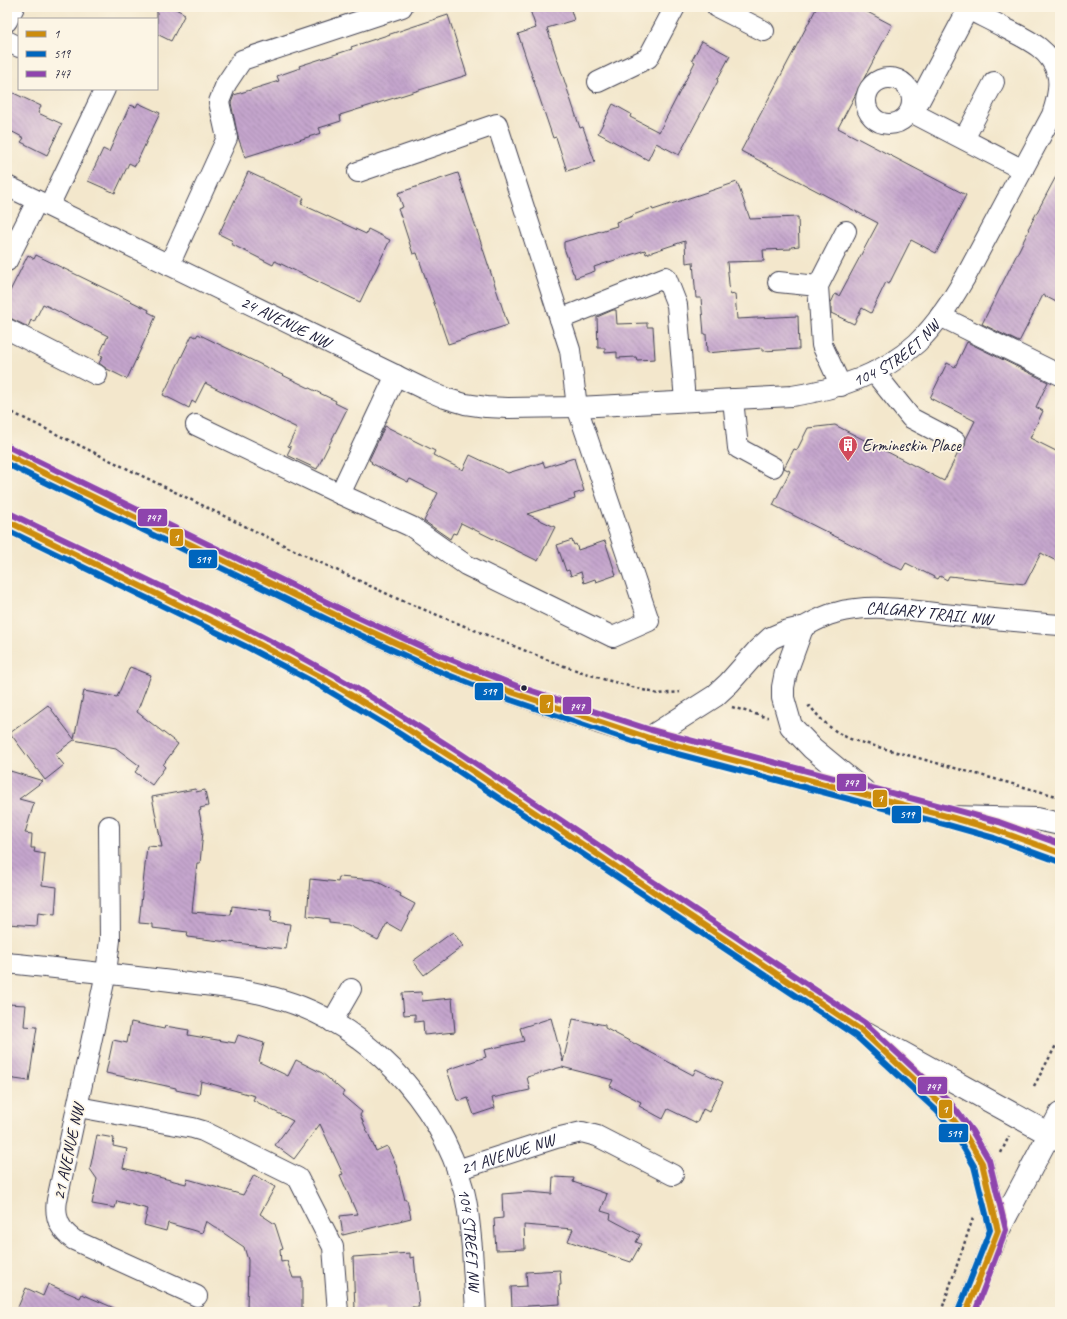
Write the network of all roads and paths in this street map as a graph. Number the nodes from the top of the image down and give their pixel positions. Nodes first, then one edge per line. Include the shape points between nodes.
1 (14, 7) edge
2 (402, 7) edge
3 (675, 7) edge
4 (717, 7) edge
5 (966, 8) edge
6 (7, 21) edge
7 (764, 31) dead end
8 (7, 41) edge
9 (18, 46) edge
10 (598, 82) dead end
11 (994, 82) dead end
12 (105, 90) edge
13 (964, 139) junction
14 (1023, 170) junction
15 (358, 172) dead end
16 (7, 186) edge
17 (43, 204) junction
18 (846, 231) dead end
19 (7, 261) edge
20 (169, 265) junction
21 (778, 282) dead end
22 (818, 286) junction
23 (940, 316) junction
24 (560, 319) junction
25 (7, 329) edge
26 (874, 372) junction
27 (98, 374) dead end
28 (396, 375) junction
29 (1060, 376) edge
30 (841, 386) junction
31 (732, 399) junction
32 (685, 401) junction
33 (577, 407) junction
34 (7, 410) edge
35 (196, 424) dead end
36 (955, 440) dead end
37 (7, 455) edge
38 (773, 467) dead end
39 (7, 471) edge
40 (81, 491) junction
41 (340, 494) junction
42 (7, 521) edge
43 (1060, 625) edge
44 (802, 628) junction
45 (684, 691) dead end
46 (715, 696) junction
47 (786, 712) junction
48 (649, 738) junction
49 (869, 796) junction
50 (1060, 797) edge
51 (950, 817) junction
52 (1060, 824) edge
53 (109, 826) dead end
54 (1060, 853) edge
55 (7, 963) edge
56 (106, 973) junction
57 (351, 989) dead end
58 (332, 1022) junction
59 (861, 1030) junction
60 (1060, 1038) edge
61 (1034, 1086) dead end
62 (78, 1107) junction
63 (1060, 1114) edge
64 (1010, 1133) dead end
65 (1054, 1137) edge
66 (1004, 1146) dead end
67 (457, 1170) junction
68 (673, 1175) dead end
69 (974, 1212) dead end
70 (998, 1231) junction
71 (197, 1296) dead end
72 (338, 1312) edge
73 (476, 1312) edge
74 (941, 1312) edge
75 (966, 1312) edge

1 - 6 street
2 - 20 street via 242,60 226,84 219,102 227,138
3 - 10 street via 648,58
4 - 7 street
5 - 13 street via 912,112
5 - 14 street, 104 STREET NW via 1042,49 1051,59 1058,74 1056,102 1052,115
8 - 9 street
11 - 13 street
12 - 17 street
13 - 14 street
14 - 23 street, 104 STREET NW via 966,276
15 - 24 street via 497,124
16 - 17 street, 24 AVENUE NW
17 - 19 street
17 - 20 street, 24 AVENUE NW
18 - 22 street
20 - 28 street, 24 AVENUE NW
21 - 22 street
22 - 30 street via 822,345
23 - 26 street, 104 STREET NW via 917,343
23 - 29 street
24 - 32 street via 666,277 677,305
24 - 33 street via 570,350
25 - 27 street
26 - 30 street, 104 STREET NW
26 - 36 street via 911,418
28 - 33 street, 24 AVENUE NW via 445,398 486,408
28 - 41 street
30 - 31 street, 104 STREET NW via 792,396
31 - 32 street, 104 STREET NW
31 - 38 street via 738,448
32 - 33 street, 104 STREET NW
33 - 41 street via 649,621 613,637 466,565 412,527
34 - 45 path via 292,550 406,602 588,674 658,694
35 - 41 street
37 - 40 main road
39 - 40 main road
40 - 48 main road via 439,663 514,692
42 - 59 main road via 252,640 390,718
43 - 44 street, CALGARY TRAIL NW via 904,610 855,609 821,618
44 - 46 main road via 771,638
44 - 47 main road via 783,687
46 - 47 path via 731,707 765,717
46 - 48 main road
47 - 49 main road via 791,726 801,738
47 - 50 path via 810,706 842,736
48 - 49 main road
49 - 51 main road
51 - 52 main road via 1037,819
51 - 54 main road
53 - 56 street, 21 AVENUE NW via 110,940
55 - 56 street, 21 AVENUE NW
56 - 58 street, 21 AVENUE NW via 256,992 292,1003
56 - 62 street, 21 AVENUE NW
57 - 58 street
58 - 67 street, 21 AVENUE NW via 381,1057 403,1079 437,1126
59 - 65 main road
59 - 70 main road via 943,1106 966,1136 982,1163
60 - 61 path
62 - 71 street, 21 AVENUE NW via 56,1209 62,1229 74,1240
62 - 72 street via 203,1131 298,1178 333,1247
63 - 65 main road
64 - 66 path
65 - 70 main road
67 - 68 street, 21 AVENUE NW via 582,1132 597,1136
67 - 73 street, 104 STREET NW via 469,1210
69 - 74 path
70 - 75 main road

